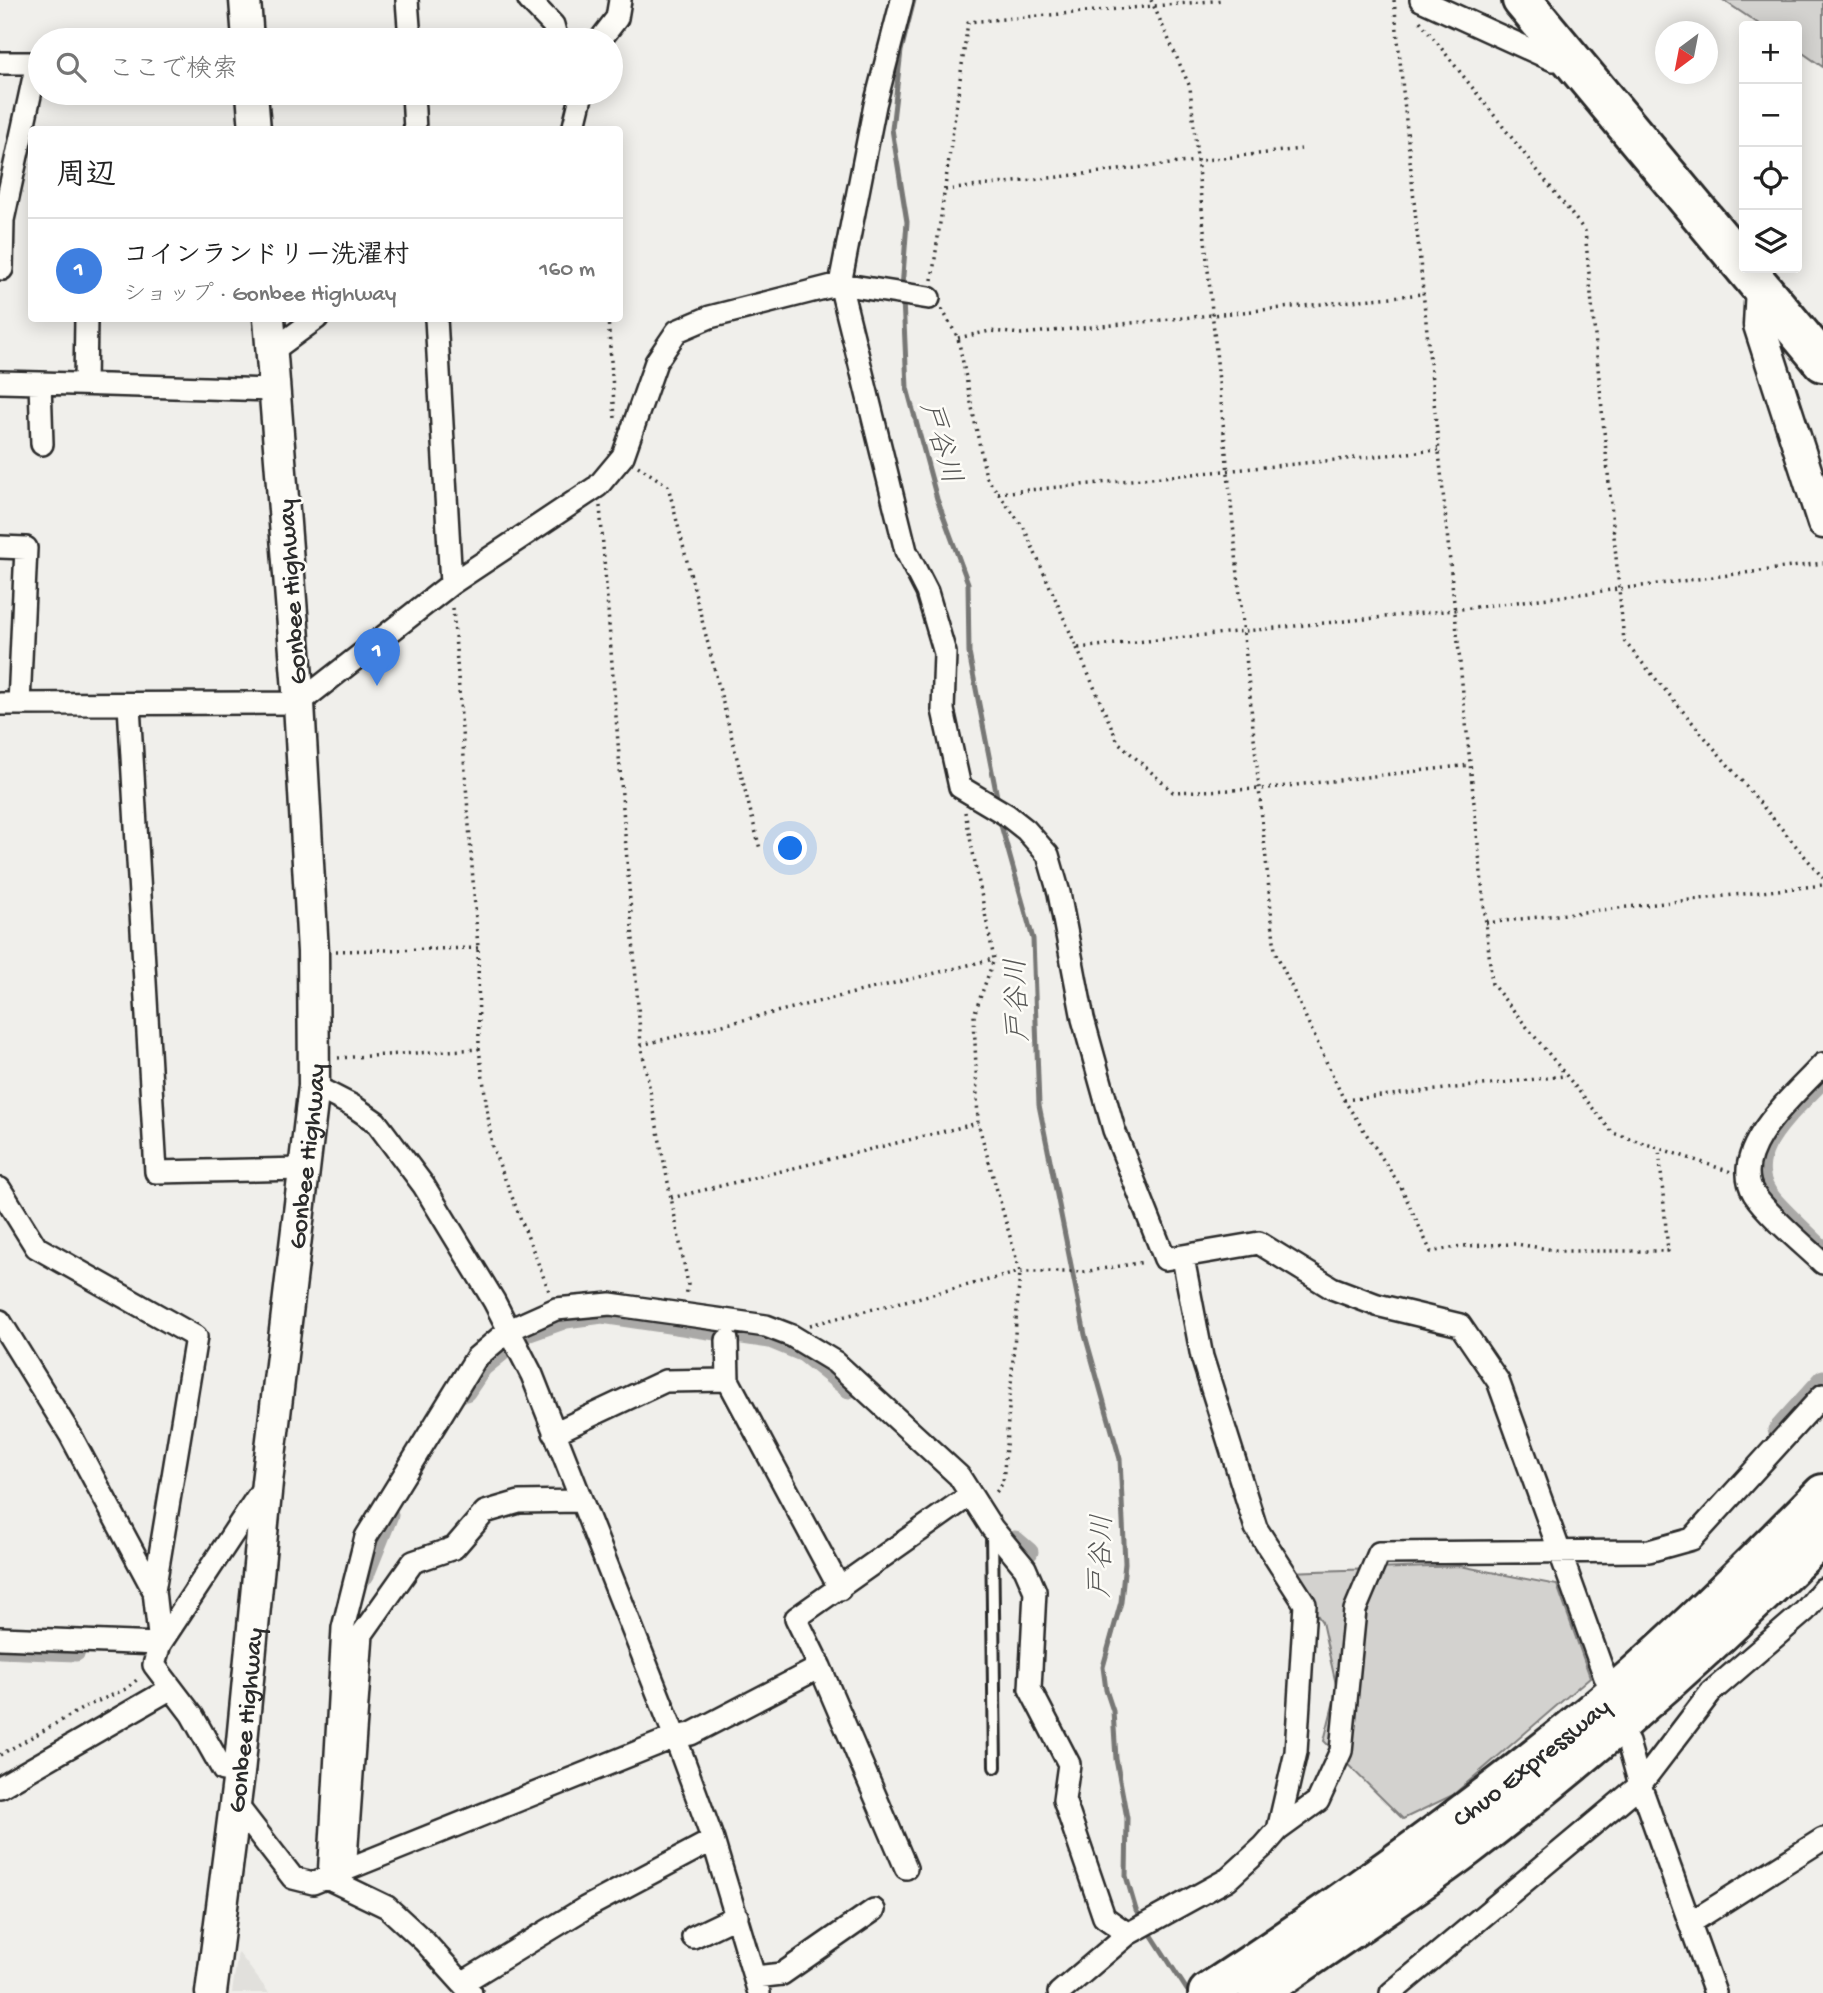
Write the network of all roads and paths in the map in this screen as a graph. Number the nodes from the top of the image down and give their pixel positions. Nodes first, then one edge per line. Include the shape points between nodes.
1 (246, 0) edge
2 (407, 0) edge
3 (530, 0) edge
4 (620, 0) edge
5 (902, 0) edge
6 (1150, 0) edge
7 (1224, 0) edge
8 (1394, 0) edge
9 (1522, 0) edge
10 (1153, 6) junction
11 (1416, 6) edge
12 (247, 28) edge
13 (409, 28) edge
14 (554, 28) edge
15 (609, 28) edge
16 (1570, 58) junction
17 (0, 63) edge
18 (28, 63) edge
19 (29, 105) edge
20 (253, 105) edge
21 (414, 105) edge
22 (572, 105) edge
23 (579, 105) edge
24 (575, 124) edge
25 (255, 126) edge
26 (415, 126) edge
27 (1301, 149) dead end
28 (1197, 158) junction
29 (945, 190) junction
30 (2, 269) dead end
31 (840, 284) junction
32 (1761, 288) junction
33 (1422, 294) junction
34 (920, 295) junction
35 (1213, 313) junction
36 (86, 322) edge
37 (269, 322) edge
38 (312, 322) edge
39 (436, 322) edge
40 (608, 322) edge
41 (958, 338) junction
42 (272, 351) junction
43 (1823, 362) edge
44 (0, 382) edge
45 (40, 383) junction
46 (85, 384) junction
47 (275, 390) junction
48 (615, 427) dead end
49 (42, 444) dead end
50 (1439, 450) junction
51 (623, 456) junction
52 (1229, 472) junction
53 (598, 485) junction
54 (998, 494) junction
55 (1823, 523) edge
56 (0, 547) edge
57 (1823, 563) edge
58 (451, 584) junction
59 (1617, 589) junction
60 (1454, 610) junction
61 (1245, 631) junction
62 (1077, 649) junction
63 (299, 703) junction
64 (9, 704) edge
65 (129, 705) junction
66 (1470, 765) junction
67 (960, 787) junction
68 (1261, 789) junction
69 (760, 849) dead end
70 (1823, 878) edge
71 (1823, 886) edge
72 (1486, 923) junction
73 (478, 948) junction
74 (313, 952) junction
75 (994, 959) junction
76 (641, 1045) junction
77 (480, 1049) junction
78 (1823, 1064) edge
79 (314, 1073) junction
80 (1565, 1076) junction
81 (1344, 1100) junction
82 (978, 1123) junction
83 (1659, 1149) junction
84 (304, 1169) junction
85 (1749, 1177) junction
86 (0, 1189) edge
87 (671, 1198) junction
88 (1174, 1258) junction
89 (1823, 1264) edge
90 (1020, 1272) junction
91 (556, 1309) junction
92 (684, 1313) junction
93 (0, 1321) edge
94 (766, 1326) junction
95 (509, 1331) junction
96 (727, 1340) dead end
97 (728, 1380) junction
98 (1823, 1395) edge
99 (554, 1433) junction
100 (267, 1482) junction
101 (1823, 1494) edge
102 (970, 1495) junction
103 (579, 1501) junction
104 (992, 1528) junction
105 (1823, 1535) edge
106 (1562, 1552) junction
107 (840, 1589) junction
108 (1823, 1589) edge
109 (153, 1591) junction
110 (0, 1637) edge
111 (160, 1644) junction
112 (154, 1665) junction
113 (820, 1667) junction
114 (1605, 1677) dead end
115 (170, 1689) junction
116 (675, 1737) junction
117 (1628, 1742) dead end
118 (0, 1755) edge
119 (995, 1767) dead end
120 (239, 1773) junction
121 (1640, 1785) junction
122 (0, 1787) edge
123 (235, 1803) junction
124 (1278, 1830) junction
125 (1823, 1839) edge
126 (713, 1840) junction
127 (906, 1868) dead end
128 (337, 1875) junction
129 (874, 1910) dead end
130 (737, 1916) junction
131 (1690, 1923) junction
132 (1131, 1932) junction
133 (693, 1937) dead end
134 (758, 1985) edge
135 (467, 1988) edge
136 (211, 1993) edge
137 (1059, 1993) edge
138 (1208, 1993) edge
139 (1258, 1993) edge
140 (1391, 1993) edge
141 (1715, 1993) edge

1 - 12 street
2 - 13 street
3 - 14 street
4 - 15 street via 617,18
5 - 31 street via 874,105
6 - 10 path
7 - 10 path
8 - 33 path
9 - 16 highway
10 - 28 path via 1190,87
10 - 29 path via 968,22
11 - 16 street via 1553,61
11 - 59 path via 1585,231
16 - 32 highway
17 - 18 street
19 - 30 street via 3,220
20 - 25 street
21 - 26 street
22 - 24 street
23 - 24 street
27 - 28 path
28 - 29 path
28 - 35 path
29 - 34 path
31 - 34 street
31 - 51 street via 710,317 677,331 656,362
31 - 67 street via 906,551 927,592 945,653 943,710
32 - 43 highway
32 - 55 street via 1759,325
33 - 35 path
33 - 50 path
34 - 41 path via 946,312
35 - 41 path via 1022,334 989,331
35 - 52 path
36 - 46 street
37 - 42 street, Gonbee Highway
38 - 42 street
39 - 58 street
40 - 48 path
41 - 54 path via 986,477
42 - 47 street, Gonbee Highway
44 - 45 street
45 - 46 street
45 - 49 street
46 - 47 street
47 - 63 street, Gonbee Highway
50 - 52 path
50 - 60 path
51 - 53 street
51 - 69 path via 668,486
52 - 54 path
52 - 61 path
53 - 58 street
53 - 76 path
54 - 62 path via 1024,528
56 - 64 street via 26,548
57 - 59 path
58 - 63 street
58 - 73 path
59 - 60 path
59 - 70 path via 1624,640
60 - 61 path
60 - 66 path
61 - 62 path
61 - 68 path
62 - 68 path via 1118,742 1173,792
63 - 65 street
63 - 74 street, Gonbee Highway
64 - 65 street
65 - 84 street via 156,1172
66 - 68 path
66 - 72 path
67 - 75 path
67 - 88 street via 999,809 1048,855 1083,1019 1114,1130
68 - 81 path via 1275,951
71 - 72 path
72 - 80 path via 1492,984
73 - 74 path
73 - 77 path
74 - 79 street, Gonbee Highway
75 - 76 path
75 - 82 path via 974,1015
76 - 87 path
77 - 79 path
77 - 91 path via 492,1146
78 - 85 street via 1754,1145 1748,1160
79 - 84 street, Gonbee Highway
79 - 95 street via 376,1122 424,1186
80 - 81 path
80 - 83 path via 1613,1133
81 - 83 path via 1401,1187 1431,1252 1516,1244 1561,1251 1668,1251
82 - 87 path
82 - 90 path
83 - 85 path
84 - 100 street, Gonbee Highway
85 - 89 street via 1754,1193
86 - 109 street via 36,1247 196,1337
87 - 92 path via 688,1284
88 - 90 path via 1083,1272
88 - 106 street via 1259,1243 1332,1288 1377,1305 1460,1325 1498,1381
88 - 124 street via 1256,1528 1305,1604 1296,1752
90 - 94 path via 814,1325
90 - 104 path via 1003,1483 992,1497
91 - 92 street via 610,1304
91 - 95 street
92 - 94 street
93 - 109 street via 71,1436
94 - 102 street via 835,1362 959,1475
95 - 99 street
95 - 128 street via 476,1358 366,1537 343,1628
96 - 97 street
97 - 99 street via 665,1381
97 - 107 street
98 - 106 street via 1692,1539 1649,1551
99 - 103 street
100 - 111 street
100 - 120 street, Gonbee Highway
101 - 138 highway, Chuo Expressway via 1693,1622 1573,1728 1451,1823
102 - 104 street
102 - 107 street
103 - 116 street
103 - 128 street via 519,1502 485,1512 454,1548 413,1562 362,1634
104 - 119 lane
104 - 132 street via 1025,1568 1035,1591 1030,1689 1069,1764 1065,1800 1104,1917
105 - 139 highway, Chuo Expressway via 1587,1752 1465,1848
106 - 114 street
106 - 124 street via 1379,1553 1355,1610 1341,1751 1318,1801
107 - 113 street via 796,1618
108 - 121 street via 1805,1611 1711,1692
109 - 111 street
110 - 111 street
111 - 112 street
112 - 115 street
112 - 118 path via 126,1689
113 - 116 street via 691,1734
113 - 127 street
115 - 120 street via 192,1715 223,1770
115 - 122 street
116 - 126 street
116 - 128 street
117 - 121 street
120 - 123 street, Gonbee Highway
121 - 131 street
121 - 140 street
123 - 128 street via 293,1878 313,1883
123 - 136 street, Gonbee Highway
124 - 132 street via 1228,1879
125 - 131 street
126 - 130 street
126 - 135 street via 585,1909
128 - 135 street via 387,1907
129 - 134 street via 782,1975
130 - 133 street
130 - 134 street
131 - 141 street
132 - 137 street

